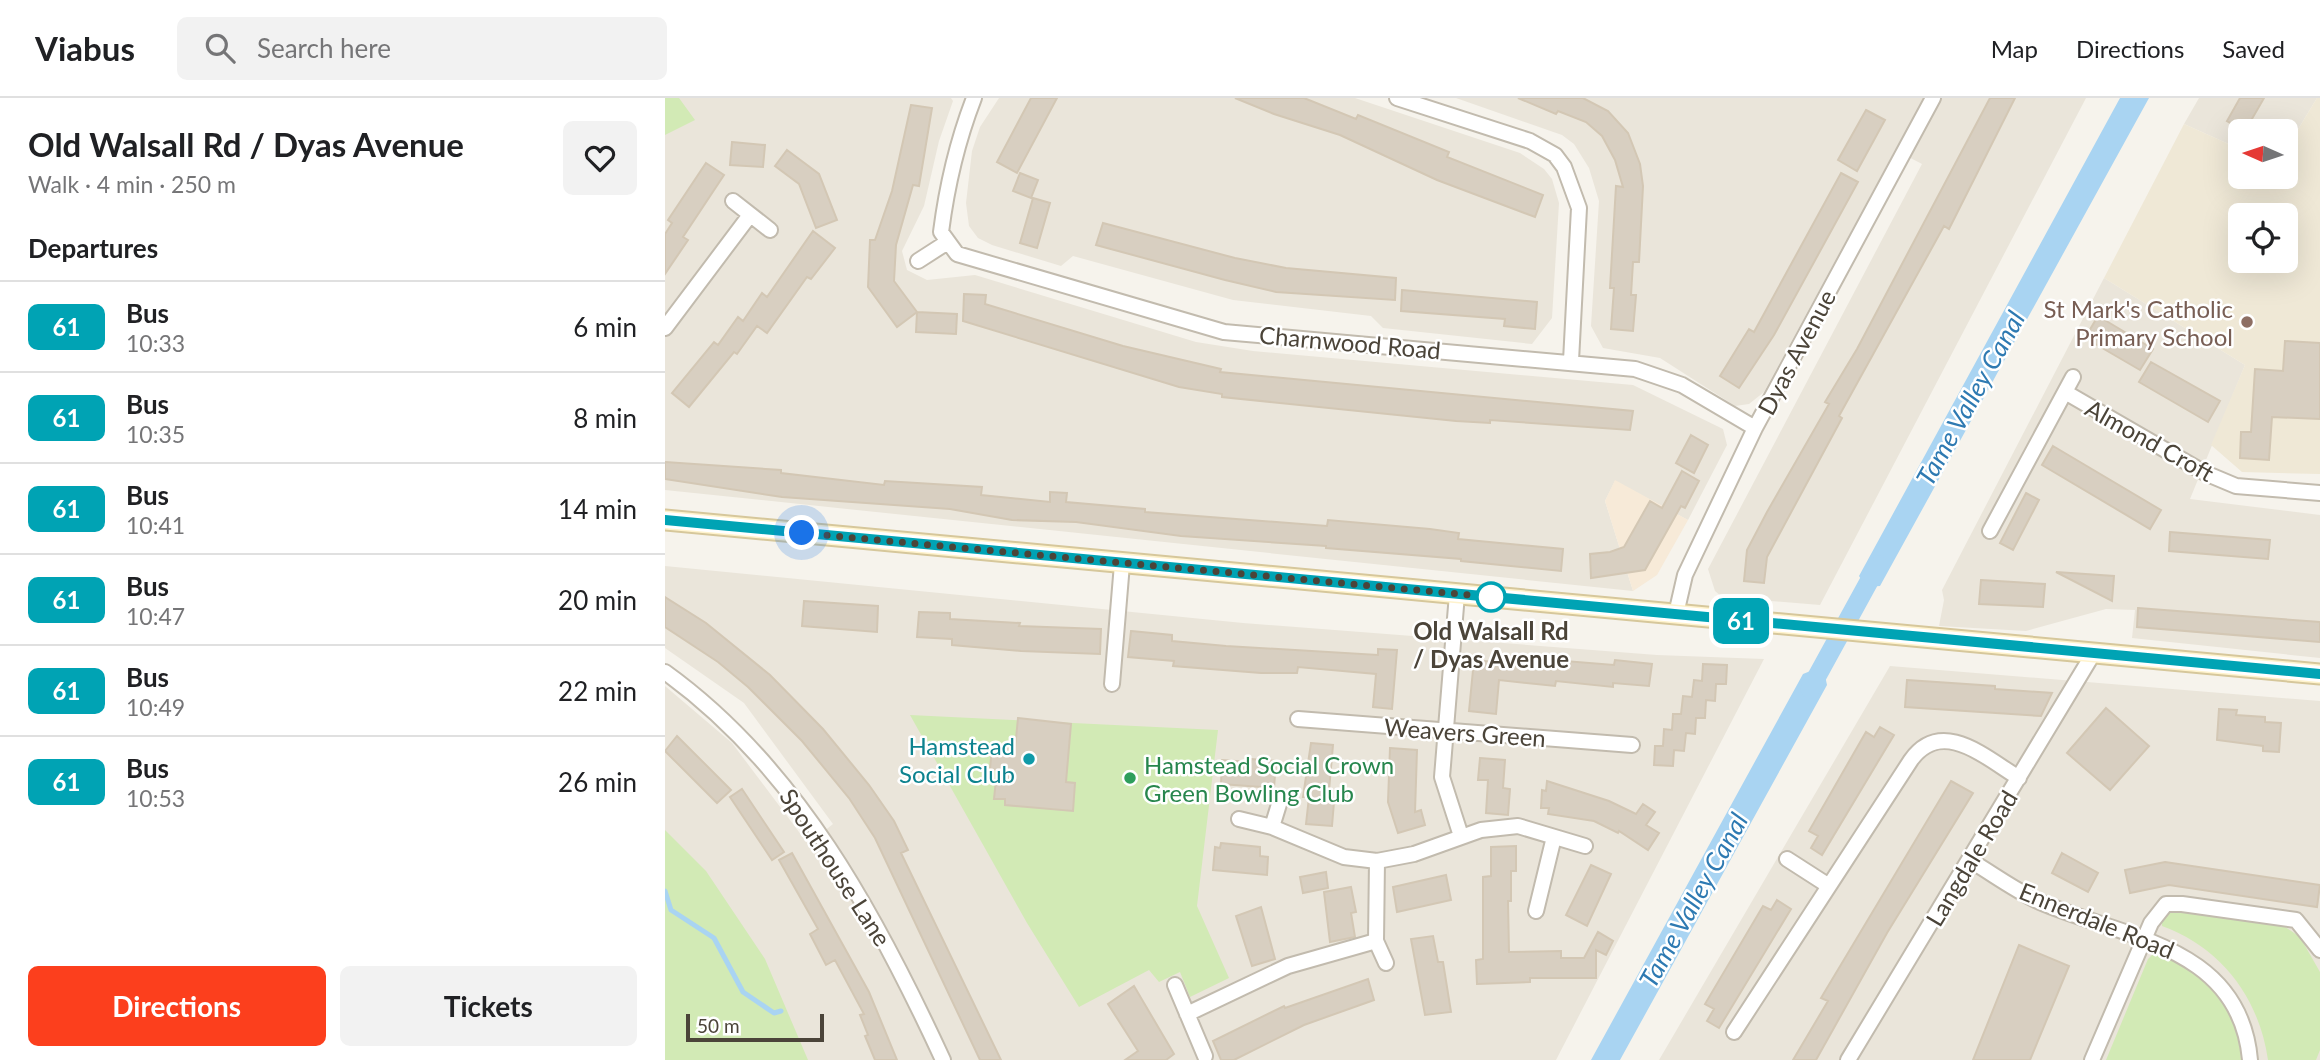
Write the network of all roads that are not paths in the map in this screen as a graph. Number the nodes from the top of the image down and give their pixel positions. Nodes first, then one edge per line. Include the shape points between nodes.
1 (974, 98) edge
2 (1397, 98) edge
3 (1933, 98) edge
4 (733, 201) dead end
5 (750, 215) junction
6 (770, 230) dead end
7 (946, 243) junction
8 (918, 261) dead end
9 (665, 328) edge
10 (1571, 360) junction
11 (2073, 377) dead end
12 (2065, 392) junction
13 (1755, 428) junction
14 (2320, 493) edge
15 (665, 520) edge
16 (1990, 531) dead end
17 (1122, 564) junction
18 (1457, 594) junction
19 (1676, 614) junction
20 (2093, 654) junction
21 (665, 672) edge
22 (2320, 674) edge
23 (1112, 684) dead end
24 (1298, 719) dead end
25 (1445, 731) junction
26 (1632, 745) dead end
27 (2019, 778) junction
28 (1280, 801) dead end
29 (1239, 819) dead end
30 (1272, 827) junction
31 (1461, 836) junction
32 (1554, 837) junction
33 (1585, 846) dead end
34 (1787, 859) dead end
35 (1971, 860) junction
36 (1377, 861) junction
37 (1829, 886) junction
38 (1536, 911) dead end
39 (2145, 939) junction
40 (1376, 941) junction
41 (2320, 950) edge
42 (1386, 963) dead end
43 (1175, 985) dead end
44 (1187, 1014) junction
45 (1743, 1018) junction
46 (1757, 1027) dead end
47 (1734, 1032) dead end
48 (1205, 1056) dead end
49 (943, 1060) edge
50 (1848, 1060) edge
51 (2092, 1060) edge
52 (2250, 1060) edge

1 - 7 street via 945,195 941,232
2 - 10 street via 1530,141 1555,155 1565,167 1580,208
3 - 13 street, Dyas Avenue
4 - 5 street
5 - 6 street
5 - 9 street
7 - 8 street
7 - 10 street, Charnwood Road via 957,254 1224,332
10 - 13 street, Charnwood Road via 1635,369 1682,385
11 - 12 street, Almond Croft
12 - 14 street, Almond Croft via 2215,478 2236,486
12 - 16 street, Almond Croft
13 - 19 street, Dyas Avenue via 1685,575
15 - 17 main road
17 - 18 main road
17 - 23 street
18 - 19 main road
18 - 25 street
19 - 20 main road
20 - 22 main road
20 - 27 street, Langdale Road
21 - 49 street, Spouthouse Lane via 742,736 831,850 900,967
24 - 25 street, Weavers Green
25 - 26 street, Weavers Green
25 - 31 street via 1442,778
27 - 35 street, Langdale Road
27 - 37 street via 1955,741 1943,739 1924,745
28 - 30 street
29 - 30 street
30 - 36 street via 1344,858
31 - 32 street via 1518,826
31 - 36 street via 1414,854
32 - 33 street
32 - 38 street
34 - 37 street
35 - 39 street, Ennerdale Road via 2038,901
35 - 50 street, Langdale Road
36 - 40 street
37 - 45 street
39 - 41 street via 2166,904 2182,904 2297,920
39 - 51 street
39 - 52 street, Ennerdale Road via 2185,956 2230,999 2248,1037
40 - 42 street
40 - 44 street via 1288,967
43 - 44 street
44 - 48 street
45 - 46 street
45 - 47 street

